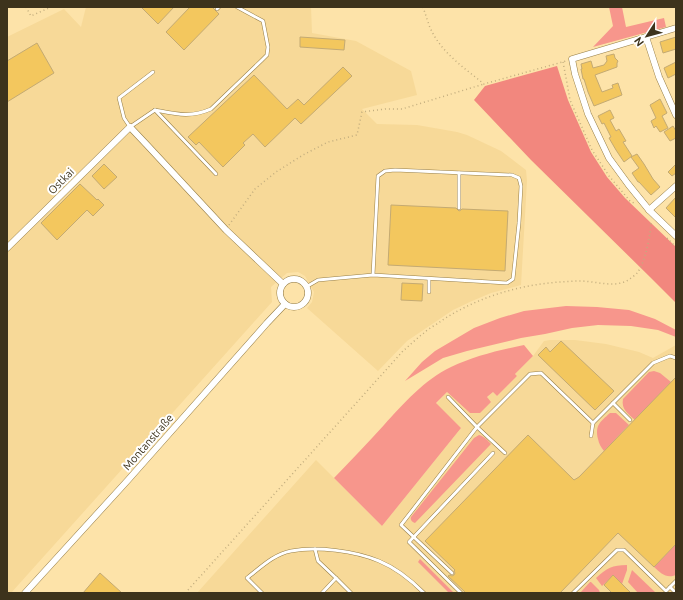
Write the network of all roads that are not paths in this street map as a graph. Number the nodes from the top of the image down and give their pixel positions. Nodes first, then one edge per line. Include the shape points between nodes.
1 (238, 7) edge
2 (676, 28) edge
3 (646, 37) junction
4 (153, 72) dead end
5 (154, 110) junction
6 (676, 115) edge
7 (130, 127) junction
8 (459, 173) junction
9 (216, 174) dead end
10 (676, 186) edge
11 (459, 208) dead end
12 (649, 210) junction
13 (676, 236) edge
14 (7, 248) edge
15 (373, 275) junction
16 (429, 278) junction
17 (283, 284) junction
18 (306, 287) junction
19 (429, 292) dead end
20 (285, 304) junction
21 (676, 358) edge
22 (448, 397) dead end
23 (613, 403) junction
24 (630, 420) dead end
25 (593, 423) junction
26 (477, 426) junction
27 (592, 436) dead end
28 (505, 453) dead end
29 (494, 454) dead end
30 (414, 537) junction
31 (315, 549) junction
32 (452, 572) dead end
33 (336, 578) junction
34 (676, 581) edge
35 (670, 587) junction
36 (667, 592) edge
37 (25, 593) edge
38 (262, 593) edge
39 (322, 593) edge
40 (351, 593) edge
41 (424, 593) edge
42 (461, 593) edge
43 (573, 593) edge
44 (676, 593) edge

1 - 5 lane via 262,22 268,48 267,55 211,108 201,113 183,115
2 - 3 street
3 - 6 street via 659,77
3 - 12 street via 572,59 588,114 609,158
4 - 7 lane via 119,98 124,118
5 - 7 lane
5 - 9 lane
7 - 14 street, Ostkai
7 - 17 street via 226,230
8 - 11 lane
8 - 15 lane via 384,170 378,176
8 - 16 lane via 512,174 519,178 519,224 513,279 507,283
10 - 12 street
12 - 13 street
15 - 16 lane
15 - 18 lane via 318,280
16 - 19 lane
17 - 18 street via 294,279
17 - 20 street via 280,296
18 - 20 street via 308,293 302,305 290,307
20 - 37 street, Montanstraße
21 - 23 lane via 670,356 653,363
22 - 26 lane
23 - 24 lane
23 - 25 lane
25 - 26 lane via 541,373 530,374
25 - 27 lane
26 - 28 lane
26 - 30 lane via 401,525
29 - 30 lane
30 - 32 lane
30 - 42 lane via 409,542
31 - 33 lane via 318,561
31 - 38 lane via 290,551 276,556 247,578
31 - 41 lane via 335,550 380,561 400,573
33 - 39 lane
33 - 40 lane
34 - 35 lane
35 - 36 lane
35 - 44 lane
36 - 43 lane via 624,550 617,550

